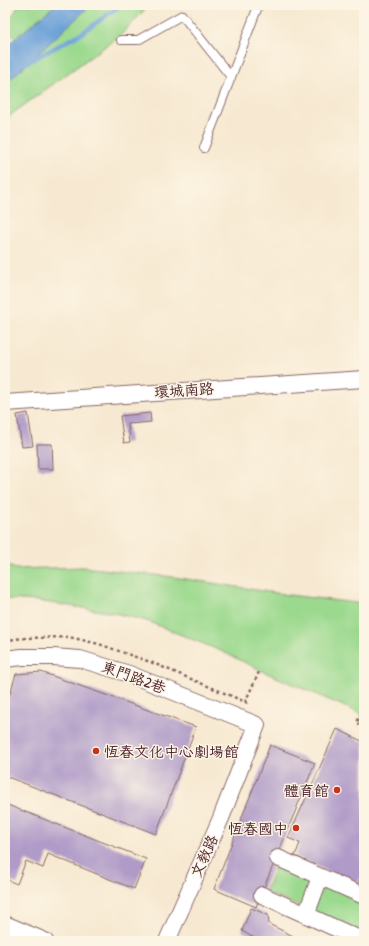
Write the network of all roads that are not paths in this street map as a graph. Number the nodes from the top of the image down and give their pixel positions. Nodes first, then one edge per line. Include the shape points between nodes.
1 (260, 5) edge
2 (121, 40) dead end
3 (231, 77) junction
4 (204, 148) dead end
5 (364, 379) edge
6 (5, 403) edge
7 (5, 659) edge
8 (257, 725) joint
9 (278, 858) dead end
10 (320, 876) junction
11 (262, 895) dead end
12 (364, 896) edge
13 (306, 915) junction
14 (5, 924) edge
15 (45, 941) edge
16 (167, 941) edge
17 (364, 941) edge

1 - 3 lane
2 - 3 lane via 138,40 182,15
3 - 4 lane
5 - 6 street, 環城南路
7 - 8 street, 東門路2巷 via 80,659 129,674
8 - 16 street, 文教路 via 222,818
9 - 10 street
10 - 12 street
10 - 13 street
11 - 13 street
13 - 17 street
14 - 15 street

